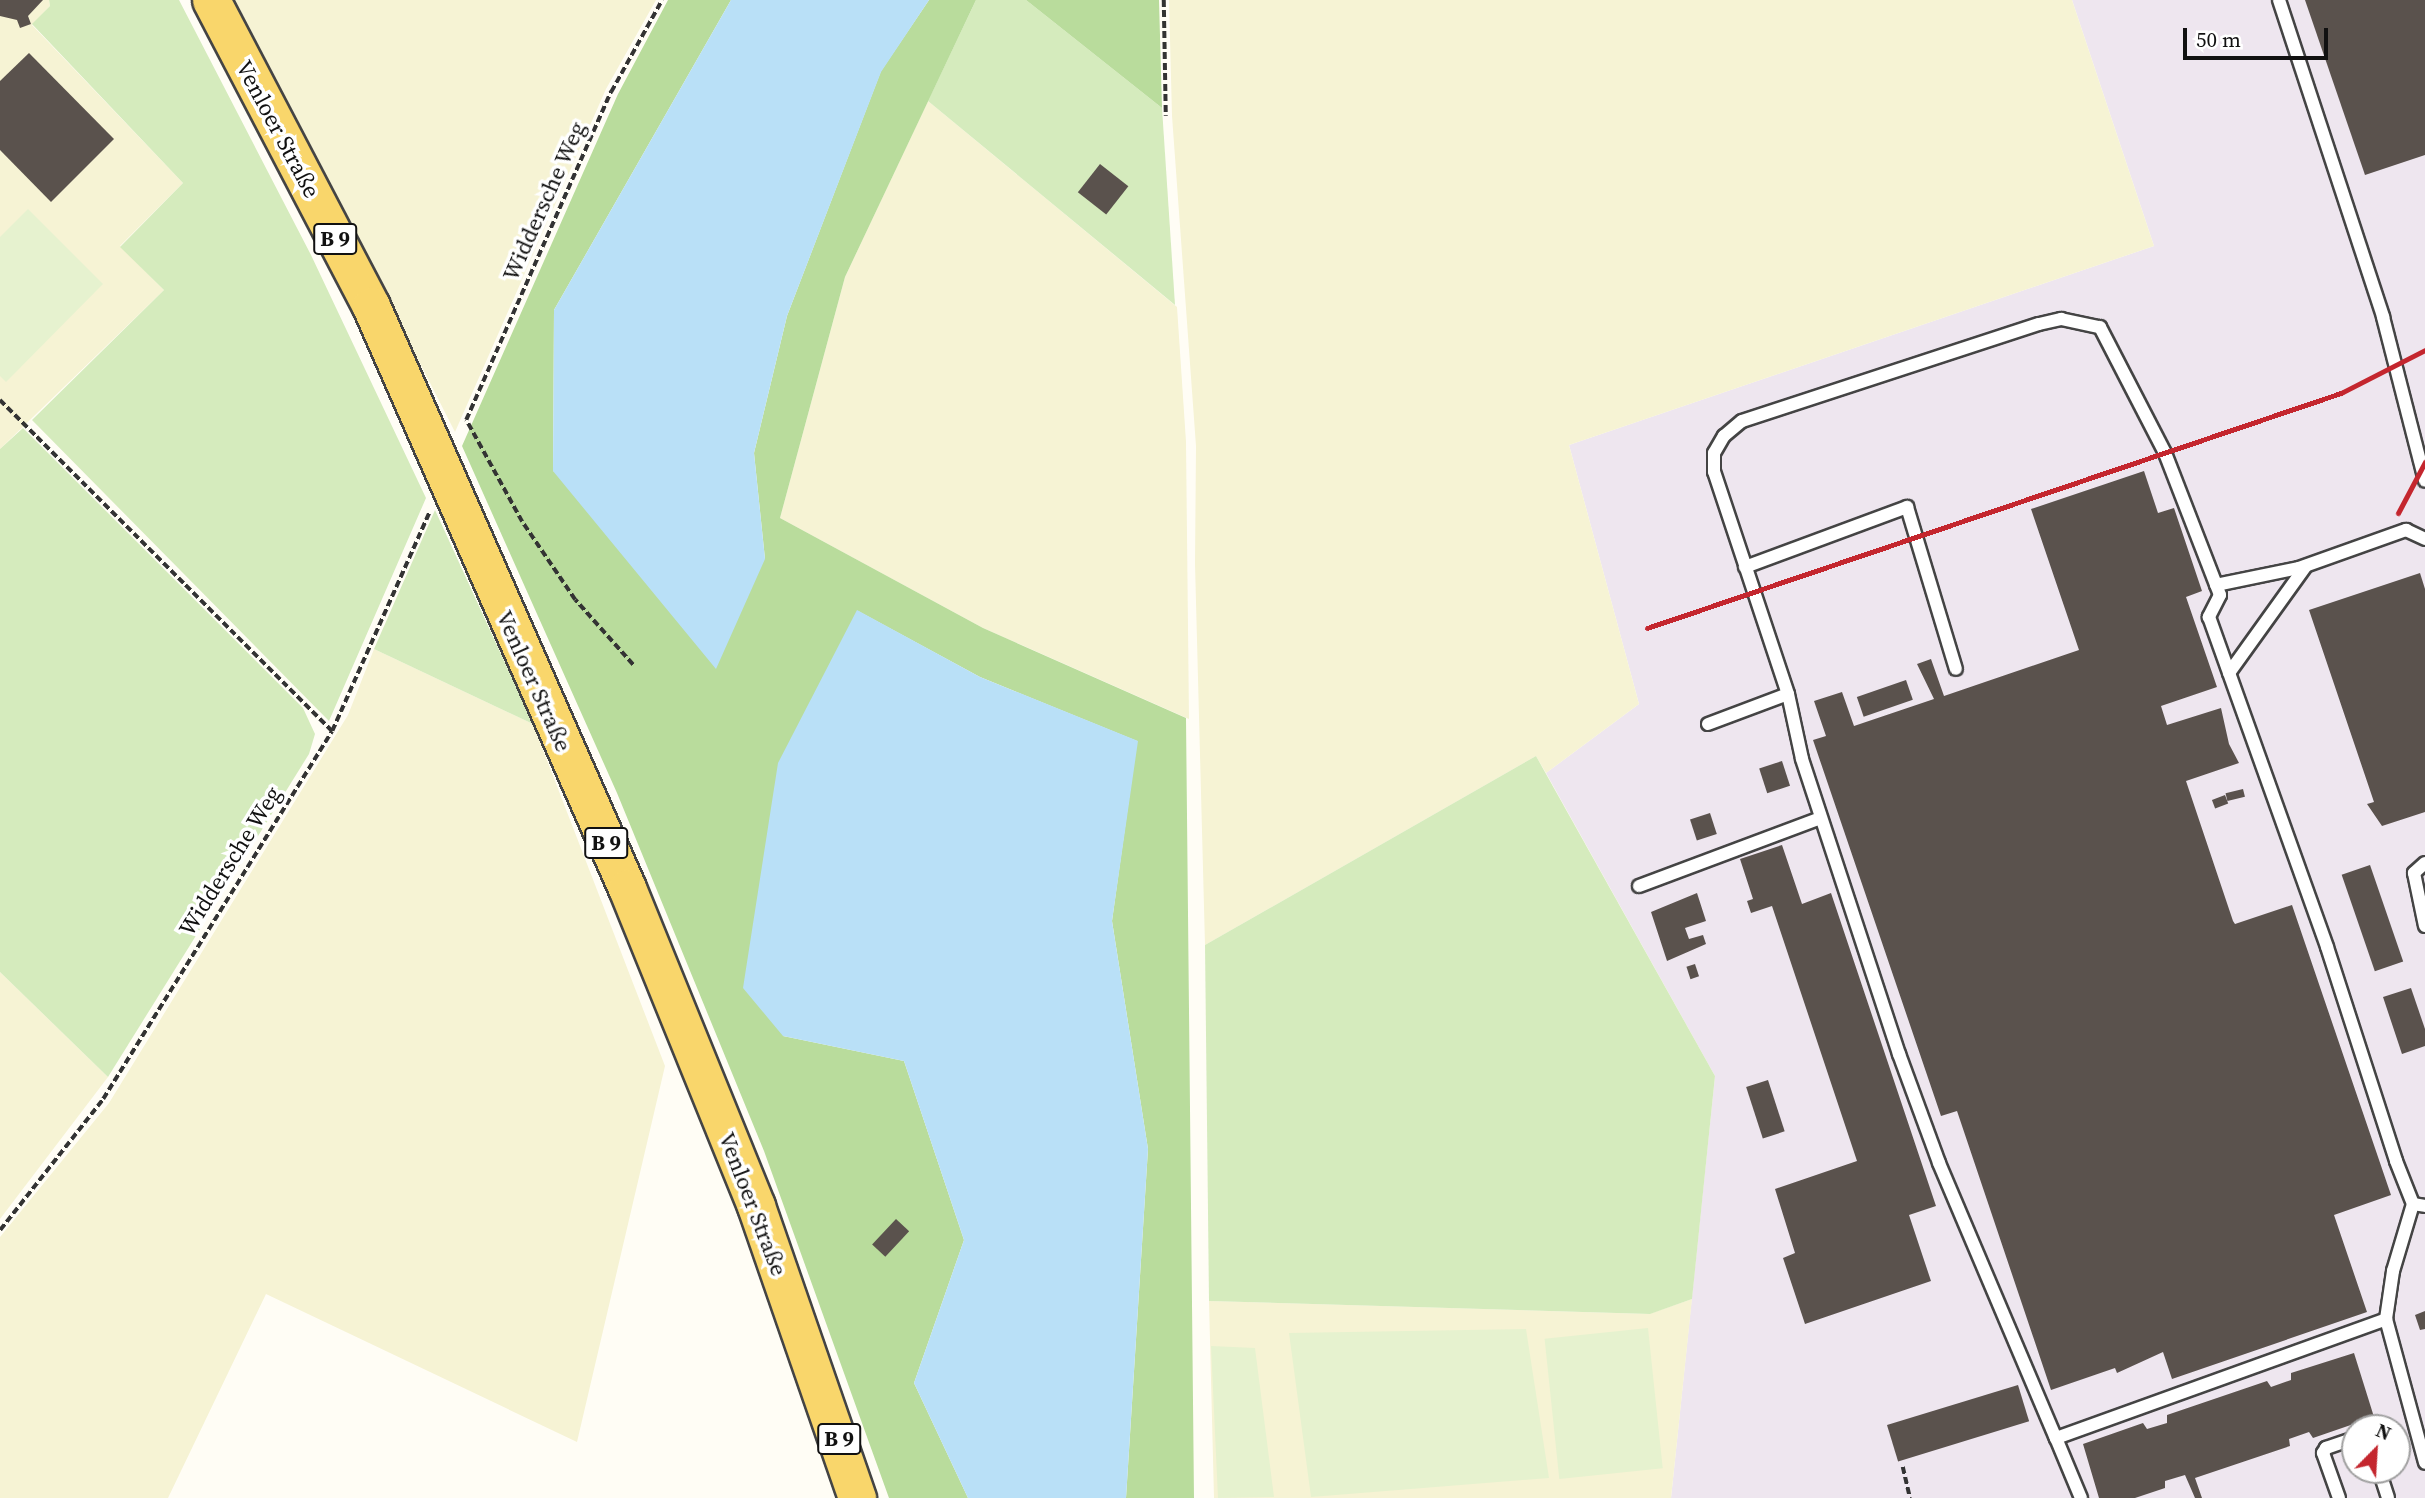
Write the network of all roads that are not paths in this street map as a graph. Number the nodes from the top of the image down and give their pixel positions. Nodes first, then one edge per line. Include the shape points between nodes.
1 (211, 0) edge
2 (2279, 0) edge
3 (2425, 481) edge
4 (2425, 539) edge
5 (2306, 566) junction
6 (1745, 567) junction
7 (2216, 585) junction
8 (1956, 669) dead end
9 (2229, 673) junction
10 (1788, 694) junction
11 (1707, 724) dead end
12 (1821, 818) junction
13 (2425, 863) edge
14 (1639, 886) dead end
15 (2425, 926) edge
16 (2419, 1205) edge
17 (2386, 1319) junction
18 (814, 1382) junction
19 (2056, 1438) junction
20 (2341, 1443) edge
21 (2425, 1463) edge
22 (832, 1498) edge
23 (857, 1498) edge
24 (2081, 1498) edge
25 (2339, 1498) edge

1 - 18 main road, Venloer Straße / B 9 via 371,306 627,888 756,1206
2 - 3 lane via 2383,317
4 - 5 lane via 2406,530
5 - 7 lane
5 - 9 lane
6 - 7 lane via 1714,472 1714,453 1724,436 1742,421 2061,319 2100,327 2165,453
6 - 8 lane via 1907,507
6 - 10 lane
7 - 9 lane via 2220,595 2209,617
9 - 16 lane
10 - 11 lane
10 - 12 lane
12 - 14 lane
12 - 19 lane via 1934,1151
13 - 15 lane via 2414,873
16 - 17 lane via 2393,1271
17 - 19 lane
17 - 21 lane
18 - 22 main road, Venloer Straße / B 9
18 - 23 main road, Venloer Straße / B 9 via 841,1443
19 - 24 lane
20 - 25 lane via 2323,1453

